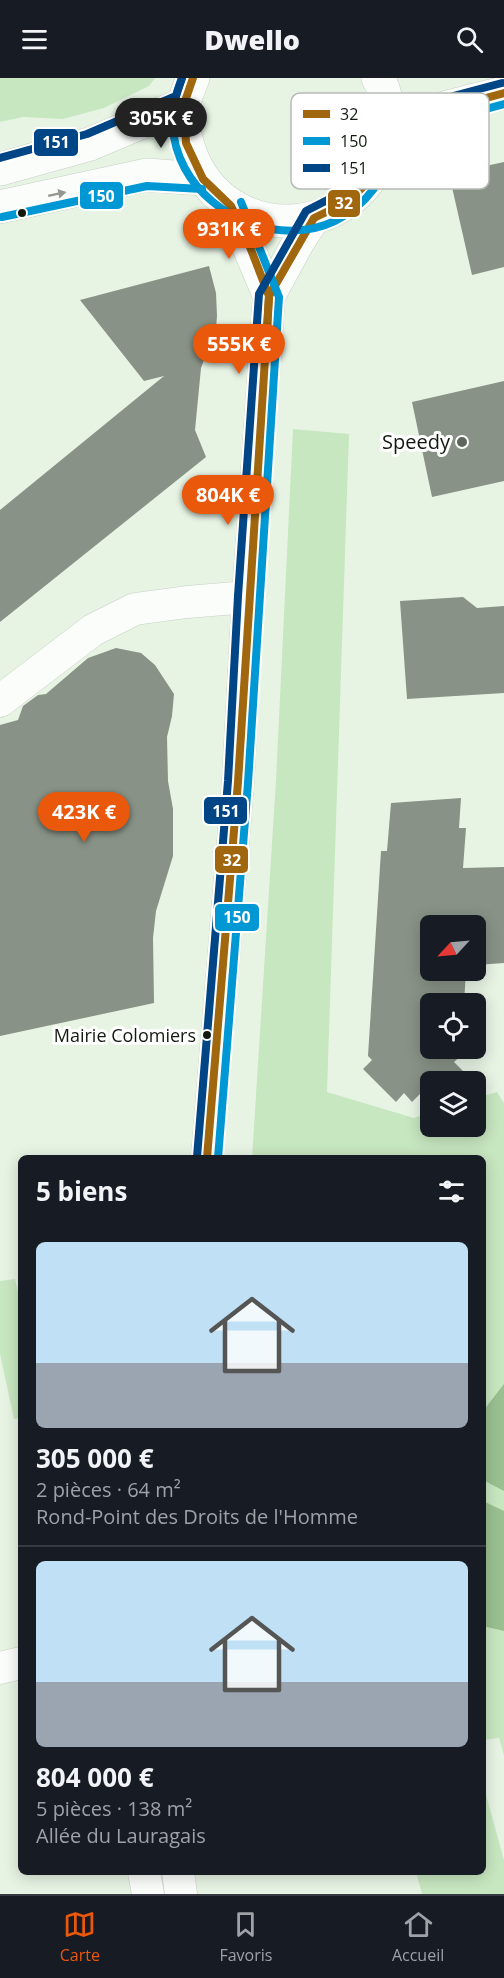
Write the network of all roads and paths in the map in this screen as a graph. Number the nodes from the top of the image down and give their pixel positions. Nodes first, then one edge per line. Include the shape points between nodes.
1 (378, 78) edge
2 (188, 91) edge
3 (385, 93) edge
4 (504, 93) edge
5 (489, 96) edge
6 (0, 169) edge
7 (203, 179) junction
8 (361, 189) edge
9 (231, 206) junction
10 (0, 207) edge
11 (314, 218) junction
12 (269, 296) junction
13 (248, 597) junction
14 (0, 701) edge
15 (207, 1155) edge
16 (18, 1664) edge
17 (0, 1668) edge
18 (145, 1875) edge
19 (178, 1875) edge
20 (148, 1894) edge
21 (181, 1894) edge

1 - 3 main road
2 - 6 main road via 90,144
2 - 7 main road via 186,143
4 - 5 main road
7 - 9 main road
10 -> 7 main road via 146,175
8 - 11 main road via 347,202
9 - 11 main road via 257,218 285,222
9 - 12 street
11 - 12 street
12 - 13 street
13 - 14 street via 135,609 93,630
13 - 15 street via 238,782
16 - 17 street
18 - 20 street
19 - 21 street

